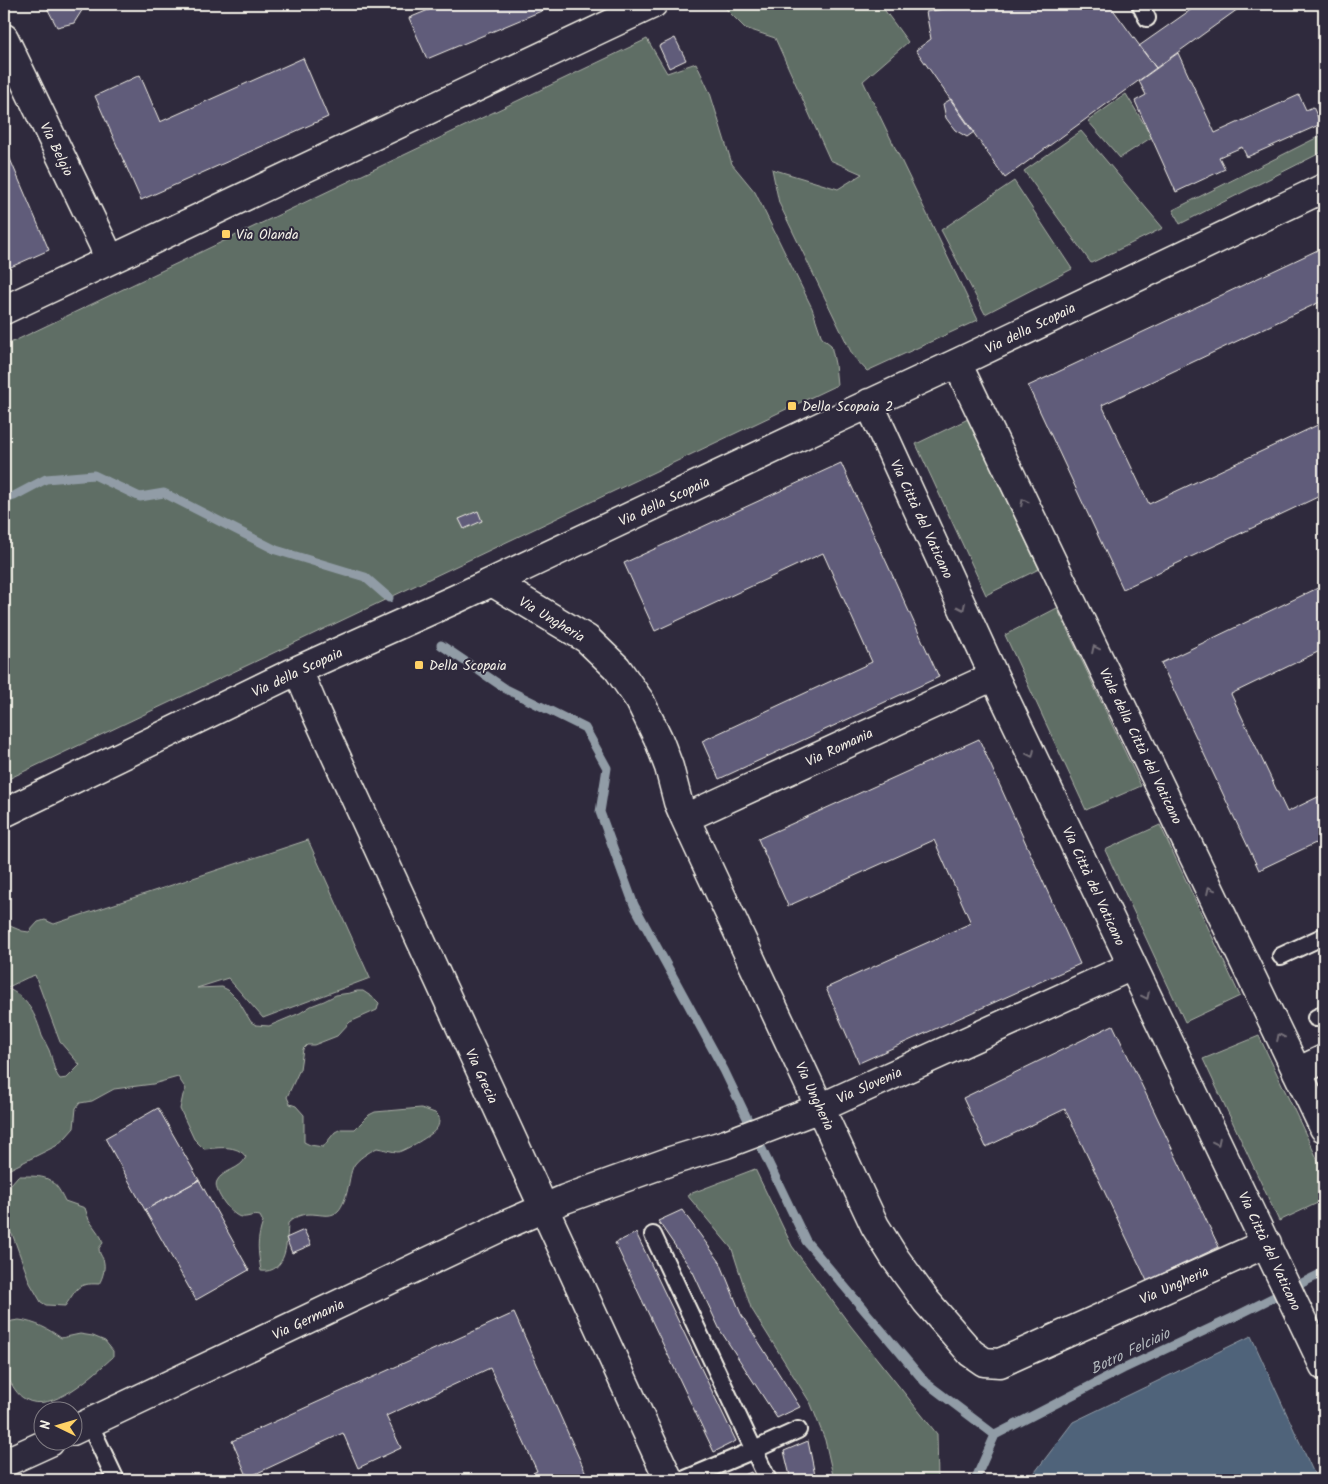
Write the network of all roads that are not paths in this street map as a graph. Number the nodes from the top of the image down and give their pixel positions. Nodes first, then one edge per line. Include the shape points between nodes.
1 (652, 4) edge
2 (1140, 4) edge
3 (1147, 18) dead end
4 (4, 38) edge
5 (1324, 188) edge
6 (109, 260) junction
7 (4, 310) edge
8 (957, 363) junction
9 (869, 404) junction
10 (492, 582) junction
11 (298, 670) junction
12 (994, 676) junction
13 (4, 813) edge
14 (685, 818) junction
15 (1324, 936) edge
16 (1281, 956) dead end
17 (1132, 966) junction
18 (1324, 1058) edge
19 (1297, 1072) junction
20 (809, 1112) junction
21 (1324, 1128) edge
22 (544, 1208) junction
23 (653, 1235) dead end
24 (1266, 1243) junction
25 (1324, 1366) edge
26 (82, 1427) edge
27 (82, 1429) edge
28 (798, 1430) dead end
29 (32, 1450) edge
30 (754, 1450) junction
31 (4, 1463) edge
32 (116, 1480) edge
33 (669, 1480) edge
34 (683, 1480) edge
35 (768, 1480) edge

1 - 6 street
2 - 3 lane
4 - 6 street, Via Belgio
5 - 8 street, Via della Scopaia
6 - 7 street
8 - 9 street, Via della Scopaia
19 -> 8 street, Viale della Città del Vaticano
9 - 10 street, Via della Scopaia
9 -> 12 street, Via Città del Vaticano
10 - 11 street, Via della Scopaia
10 - 14 street, Via Ungheria via 587,639 617,668 640,701 658,738
11 - 13 street, Via della Scopaia
11 - 22 street, Via Grecia
12 - 14 street, Via Romania
12 -> 17 street, Via Città del Vaticano
14 - 20 street, Via Ungheria
15 - 16 lane
17 - 20 street, Via Slovenia
17 -> 24 street, Via Città del Vaticano
18 - 19 street
19 - 21 street, Viale della Città del Vaticano
20 - 22 street, Via Slovenia
20 - 24 street, Via Ungheria via 895,1258 926,1301 971,1352 984,1362 1000,1363 1015,1358
22 - 26 street, Via Germania
22 - 33 street, Via Grecia
23 - 30 lane
24 - 25 street, Via Città del Vaticano
27 - 32 lane
28 - 30 lane
29 - 31 street
30 - 34 lane
30 - 35 lane

